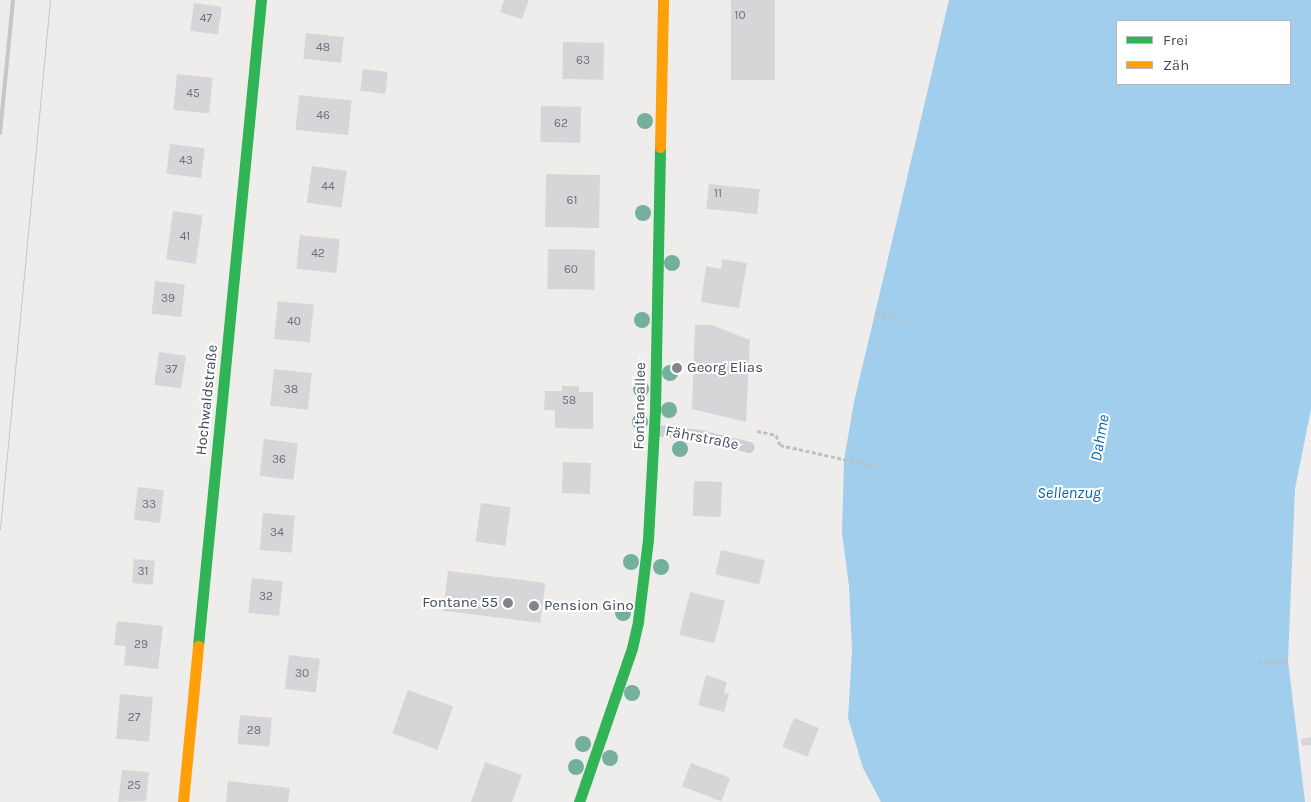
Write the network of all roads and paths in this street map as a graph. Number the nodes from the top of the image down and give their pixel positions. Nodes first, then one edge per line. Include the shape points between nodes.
1 (261, 0) edge
2 (663, 0) edge
3 (876, 313) dead end
4 (906, 321) dead end
5 (655, 430) junction
6 (749, 448) dead end
7 (844, 460) dead end
8 (875, 466) dead end
9 (1288, 661) dead end
10 (1258, 662) dead end
11 (183, 802) edge
12 (579, 802) edge

1 - 11 main road, Hochwaldstraße
2 - 5 main road, Fontaneallee
3 - 4 path
5 - 6 lane, Fährstraße via 700,436
5 - 12 main road, Fontaneallee via 648,539 638,621 632,648
7 - 8 path
9 - 10 path

